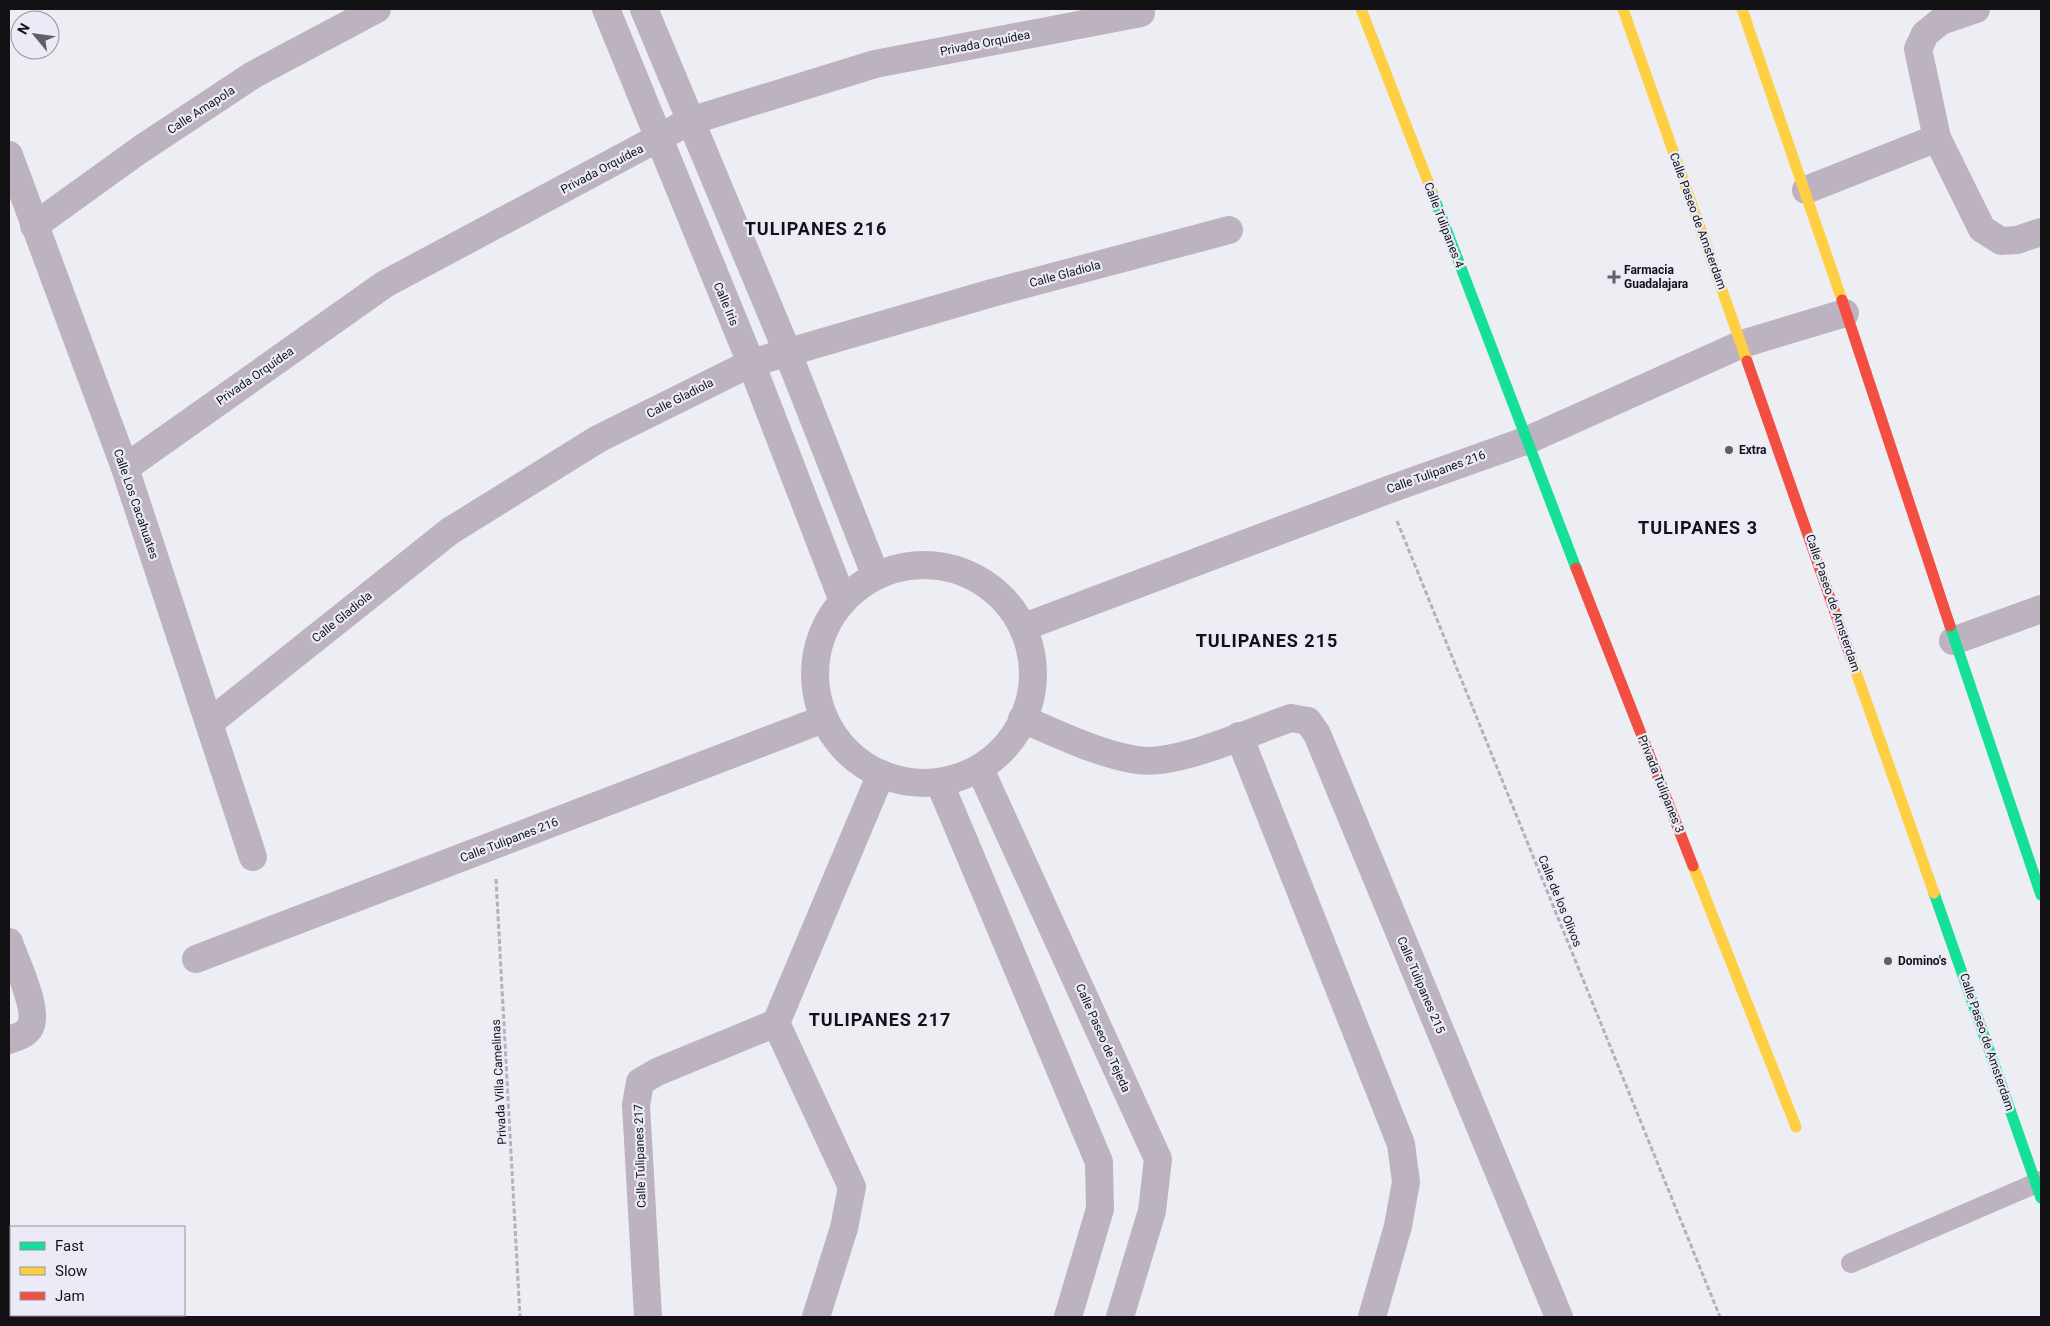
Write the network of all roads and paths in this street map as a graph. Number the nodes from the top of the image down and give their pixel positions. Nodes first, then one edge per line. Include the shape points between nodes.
1 (377, 9) edge
2 (606, 9) edge
3 (644, 9) edge
4 (1361, 9) edge
5 (1623, 9) edge
6 (1742, 9) edge
7 (1976, 9) edge
8 (1141, 13) dead end
9 (690, 121) junction
10 (1937, 138) junction
11 (658, 139) junction
12 (9, 155) edge
13 (1806, 190) junction
14 (34, 226) junction
15 (1229, 230) dead end
16 (2041, 232) edge
17 (1845, 312) junction
18 (1742, 344) junction
19 (787, 351) junction
20 (751, 363) junction
21 (1528, 440) junction
22 (125, 468) junction
23 (1384, 491) junction
24 (875, 574) junction
25 (843, 601) junction
26 (2041, 608) edge
27 (1024, 627) junction
28 (1953, 641) junction
29 (1022, 719) junction
30 (821, 720) junction
31 (209, 723) junction
32 (1240, 736) junction
33 (980, 768) junction
34 (881, 774) junction
35 (940, 784) junction
36 (494, 846) junction
37 (253, 857) dead end
38 (2041, 896) edge
39 (9, 942) edge
40 (196, 958) dead end
41 (776, 1023) junction
42 (20, 1033) edge
43 (1796, 1127) dead end
44 (2040, 1187) edge
45 (1851, 1263) dead end
46 (520, 1317) edge
47 (648, 1317) edge
48 (816, 1317) edge
49 (1068, 1317) edge
50 (1120, 1317) edge
51 (1372, 1317) edge
52 (1559, 1317) edge
53 (1720, 1317) edge

1 - 14 street, Calle Amapola via 253,75 141,149
2 - 11 street, Calle Iris
3 - 9 street
4 - 21 main road, Calle Tulipanes 4
5 - 18 main road, Calle Paseo de Amsterdam
6 - 13 main road
7 - 10 street via 1941,21 1925,34 1918,49
8 - 9 street, Privada Orquídea via 875,64
9 - 11 street, Privada Orquídea
9 - 19 street
10 - 13 street
10 - 16 street via 1982,230 2001,241 2018,240
11 - 20 street, Calle Iris
11 - 22 street, Privada Orquídea via 385,284
12 - 14 street, Calle Los Cacahuates
13 - 17 main road
14 - 22 street, Calle Los Cacahuates
15 - 19 street, Calle Gladiola
17 - 18 street, Calle Tulipanes 216
17 - 28 main road
18 - 21 street, Calle Tulipanes 216
18 - 44 main road, Calle Paseo de Amsterdam
19 - 20 street, Calle Gladiola
19 - 24 street
20 - 25 street, Calle Iris
20 - 31 street, Calle Gladiola via 598,439 450,531
21 - 23 street, Calle Tulipanes 216
21 - 43 main road, Privada Tulipanes 3
22 - 31 street, Calle Los Cacahuates
23 - 27 street, Calle Tulipanes 216
23 - 53 path, Calle de los Olivos
24 - 25 street
24 - 27 street via 907,566 950,567 989,586
25 - 30 street via 816,648 815,691
26 - 28 street
27 - 29 street via 1032,658 1030,700
28 - 38 main road
29 - 32 street, Calle Tulipanes 215 via 1088,746 1138,761 1173,760
29 - 33 street via 1012,740
30 - 34 street via 858,763
30 - 36 street, Calle Tulipanes 216
31 - 37 street, Calle Los Cacahuates
32 - 51 street via 1401,1144 1406,1182 1398,1226
32 - 52 street, Calle Tulipanes 215 via 1291,718 1308,721 1317,734
33 - 35 street
33 - 50 street, Calle Paseo de Tejeda via 1158,1159 1152,1211
34 - 35 street via 897,782
34 - 41 street
35 - 49 street via 1099,1162 1100,1209
36 - 40 street, Calle Tulipanes 216
36 - 46 path, Privada Villa Camelinas
39 - 42 street via 32,1006
41 - 47 street, Calle Tulipanes 217 via 640,1082 636,1105
41 - 48 street via 852,1187 844,1228
44 - 45 lane

